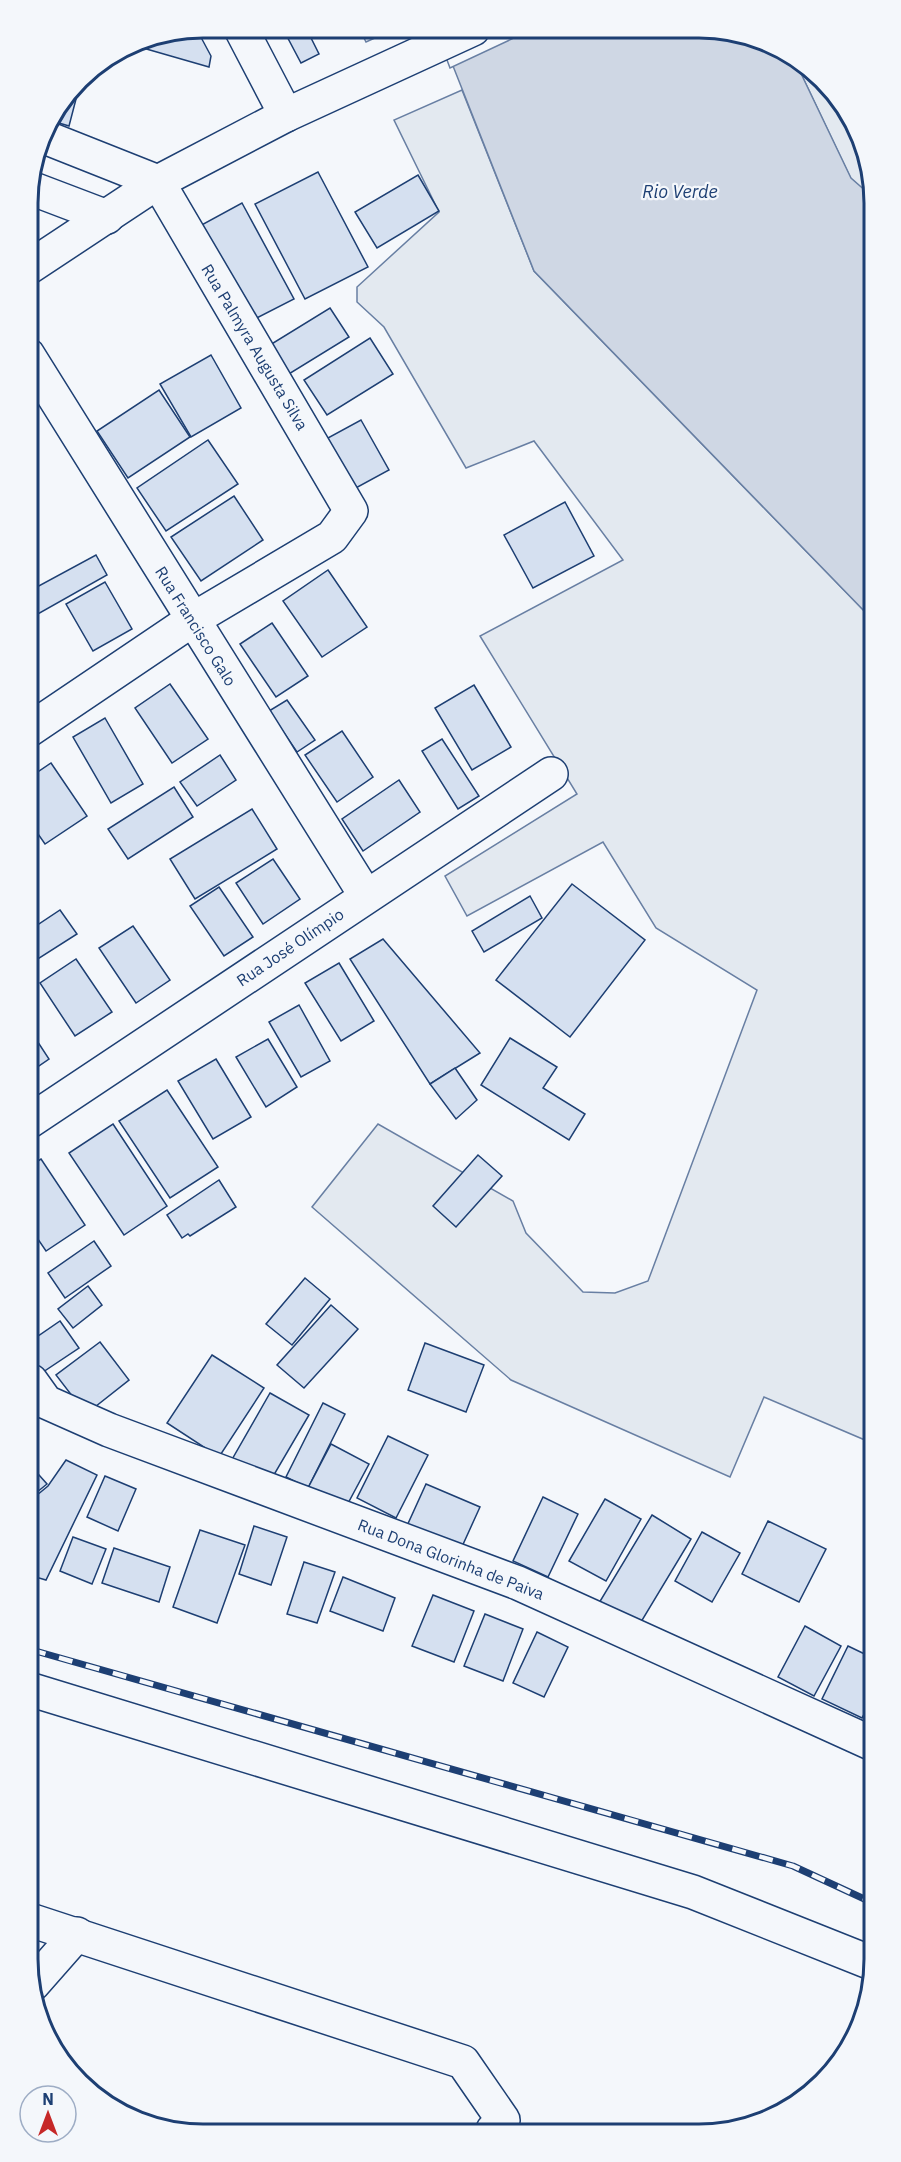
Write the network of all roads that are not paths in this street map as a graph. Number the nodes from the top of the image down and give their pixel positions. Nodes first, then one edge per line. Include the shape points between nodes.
1 (246, 38) edge
2 (453, 38) edge
3 (286, 114) junction
4 (50, 139) edge
5 (158, 182) junction
6 (38, 191) edge
7 (107, 217) junction
8 (38, 262) edge
9 (38, 371) edge
10 (192, 620) junction
11 (38, 724) edge
12 (551, 774) dead end
13 (366, 896) junction
14 (38, 1116) edge
15 (38, 1391) edge
16 (38, 1692) edge
17 (863, 1740) edge
18 (38, 1922) edge
19 (77, 1934) junction
20 (863, 1960) edge
21 (39, 1977) edge
22 (499, 2124) edge

1 - 3 street
2 - 3 street
3 - 5 street
4 - 5 street
5 - 7 street
5 - 10 street, Rua Palmyra Augusta Silva via 351,511 333,537
6 - 7 street
7 - 8 street
9 - 10 street, Rua Francisco Galo
10 - 11 street
10 - 13 street, Rua Francisco Galo
12 - 13 street, Rua José Olímpio
13 - 14 street, Rua José Olímpio
15 - 17 street, Rua Dona Glorinha de Paiva via 46,1402 109,1430 518,1583
16 - 20 street via 693,1892
18 - 19 street
19 - 21 street
19 - 22 street via 463,2062 503,2120

